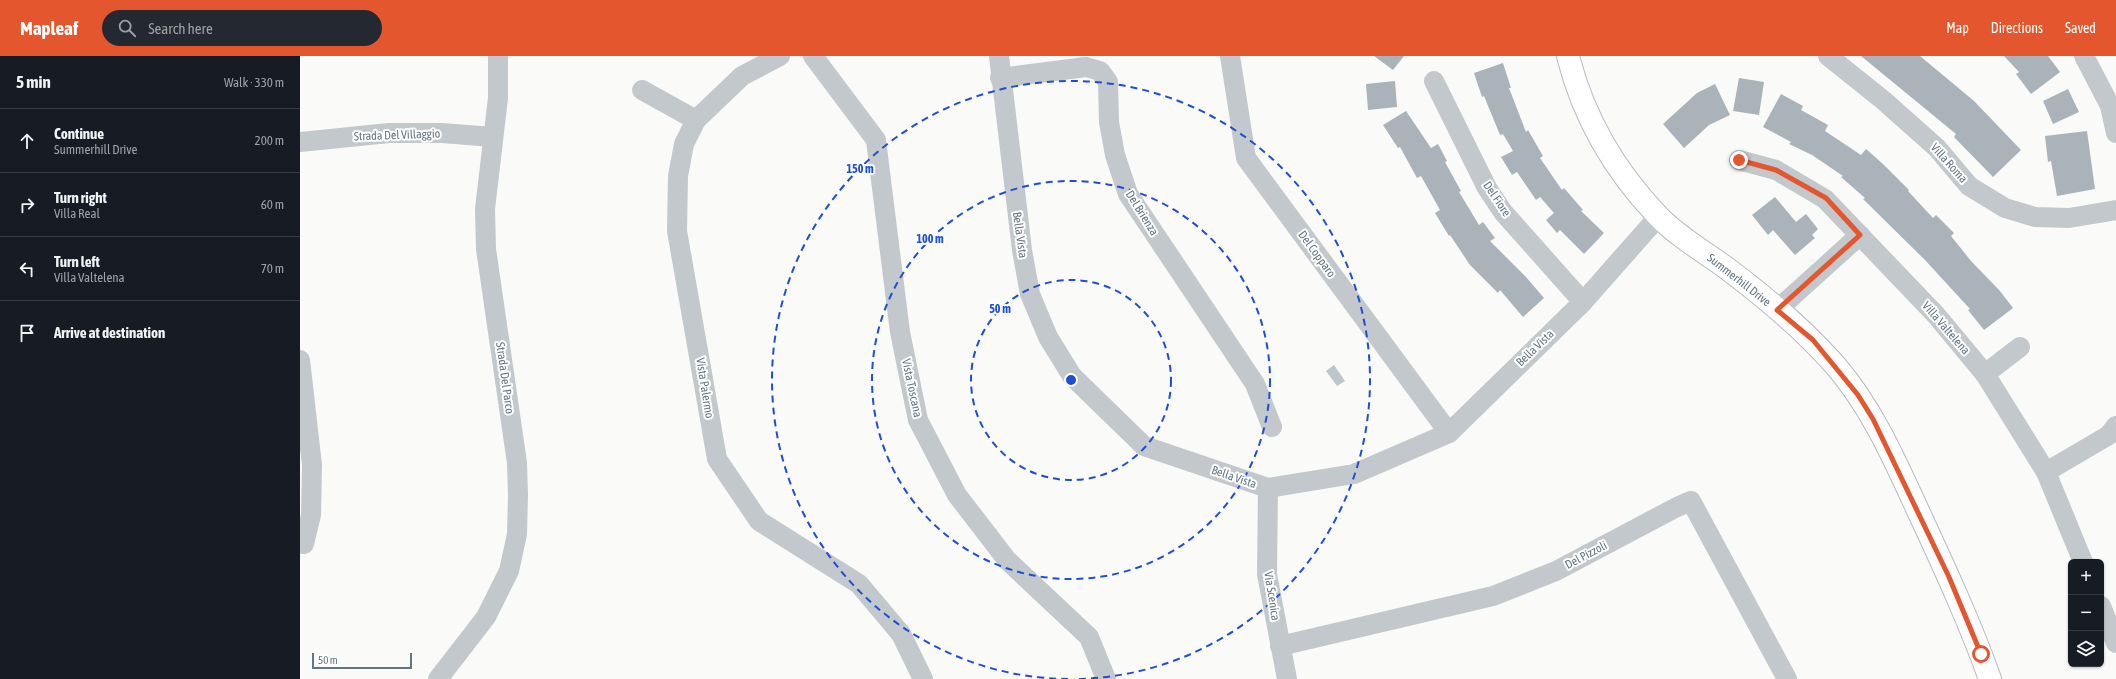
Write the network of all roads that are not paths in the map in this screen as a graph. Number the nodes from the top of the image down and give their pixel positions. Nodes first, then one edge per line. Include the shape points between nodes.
1 (498, 56) edge
2 (780, 56) edge
3 (813, 56) edge
4 (999, 56) edge
5 (1230, 56) edge
6 (1568, 56) edge
7 (1828, 56) edge
8 (2084, 56) edge
9 (1000, 78) junction
10 (1434, 81) dead end
11 (642, 90) dead end
12 (696, 120) junction
13 (2116, 133) edge
14 (494, 137) junction
15 (300, 142) edge
16 (1739, 160) dead end
17 (2116, 210) edge
18 (1658, 217) junction
19 (1860, 235) junction
20 (1583, 302) junction
21 (1777, 310) junction
22 (2020, 348) dead end
23 (300, 360) edge
24 (1985, 374) junction
25 (2116, 426) edge
26 (1272, 427) dead end
27 (1449, 433) junction
28 (2046, 472) junction
29 (1268, 488) junction
30 (304, 544) dead end
31 (2082, 559) edge
32 (2104, 613) edge
33 (2116, 643) edge
34 (1280, 646) junction
35 (438, 679) edge
36 (923, 679) edge
37 (1106, 679) edge
38 (1287, 679) edge
39 (1787, 679) edge
40 (1990, 679) edge

1 - 14 street, Strada Del Parco via 498,98
2 - 12 street, Vista Palermo via 742,76
3 - 37 street, Vista Toscana via 876,140 900,332 918,420 957,495 1008,560 1089,637
4 - 9 street, Bella Vista
5 - 27 street, Del Copparo via 1246,158
6 - 18 main road, Summerhill Drive via 1582,103 1603,144 1626,179
7 - 17 street, Villa Roma via 1937,148 1969,186 2005,208 2035,217 2069,218
8 - 13 street via 2110,106
9 - 26 street, Del Brienza via 1086,67 1100,71 1108,82 1108,122 1115,155 1128,194 1255,384
9 - 29 street, Bella Vista via 1030,294 1048,338 1072,376 1144,446
10 - 20 street, Del Fiore via 1487,188 1503,212
11 - 12 street
12 - 36 street, Vista Palermo via 684,144 678,176 677,230 717,459 759,521 859,584 901,634
14 - 15 street, Strada Del Villaggio via 442,133 389,133
14 - 35 street, Strada Del Parco via 485,208 486,249 517,463 516,534 509,571 486,617
16 - 19 street, Villa Valtelena via 1776,170 1826,198
18 - 20 street, Bella Vista
18 - 21 main road, Summerhill Drive
19 - 21 street
19 - 24 street, Villa Valtelena via 1936,315
20 - 27 street, Bella Vista
21 - 40 main road, Summerhill Drive via 1813,340 1858,395 1873,419 1966,614
22 - 24 street
23 - 30 street via 312,465 311,515
24 - 28 street, Villa Valtelena
25 - 28 street via 2109,435
27 - 29 street, Bella Vista via 1354,474
28 - 31 street, Villa Valtelena
29 - 34 street, Via Scenica via 1267,574
32 - 33 street
34 - 38 street, Via Scenica
34 - 39 street, Del Pizzoli via 1493,596 1556,571 1691,501

